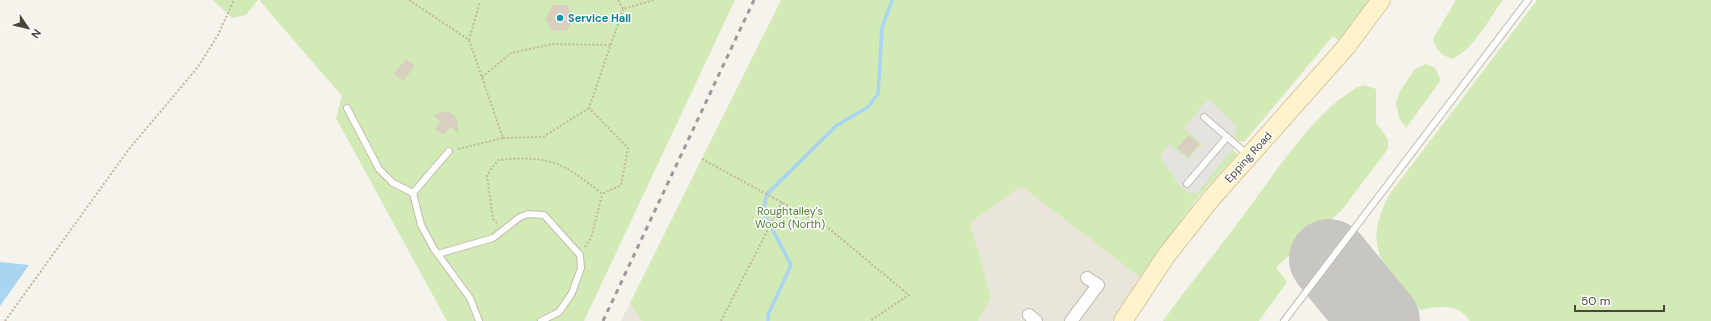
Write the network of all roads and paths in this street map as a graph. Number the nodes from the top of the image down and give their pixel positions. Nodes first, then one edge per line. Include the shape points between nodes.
1 (234, 0) edge
2 (409, 0) edge
3 (618, 0) edge
4 (654, 0) edge
5 (1382, 0) edge
6 (1528, 0) edge
7 (480, 1) edge
8 (623, 9) junction
9 (469, 40) junction
10 (610, 44) junction
11 (482, 77) junction
12 (347, 108) dead end
13 (589, 108) junction
14 (1204, 117) dead end
15 (1227, 137) junction
16 (504, 138) junction
17 (449, 151) joint
18 (1249, 156) junction
19 (702, 159) dead end
20 (1187, 184) dead end
21 (413, 193) junction
22 (602, 194) junction
23 (782, 202) junction
24 (504, 230) junction
25 (438, 254) junction
26 (580, 255) junction
27 (1088, 278) dead end
28 (5, 321) edge
29 (479, 321) edge
30 (541, 321) edge
31 (721, 321) edge
32 (870, 321) edge
33 (1071, 321) edge
34 (1123, 321) edge
35 (1284, 321) edge

1 - 28 path via 198,67 129,149
2 - 9 path
3 - 8 path
4 - 8 path
5 - 18 main road, Epping Road via 1346,47
6 - 35 lane
7 - 9 path
8 - 10 path
9 - 11 path
10 - 11 path via 553,44 511,53
10 - 13 path
11 - 16 path
12 - 21 lane via 379,169 393,183
13 - 16 path via 543,137
13 - 22 path via 628,148 621,185
14 - 15 lane
15 - 18 lane
15 - 20 lane
16 - 17 path
17 - 21 lane
18 - 34 main road, Epping Road via 1166,256
19 - 23 path
21 - 25 lane via 421,225
22 - 24 path via 576,172 549,160 522,157 498,160 487,175 493,219
22 - 26 path via 592,238
23 - 31 path
23 - 32 path via 827,227 909,295
24 - 25 lane via 485,241
24 - 26 lane via 528,214 544,215
25 - 29 lane via 470,298
26 - 30 lane via 581,268 572,293 559,312
27 - 33 street via 1098,285

